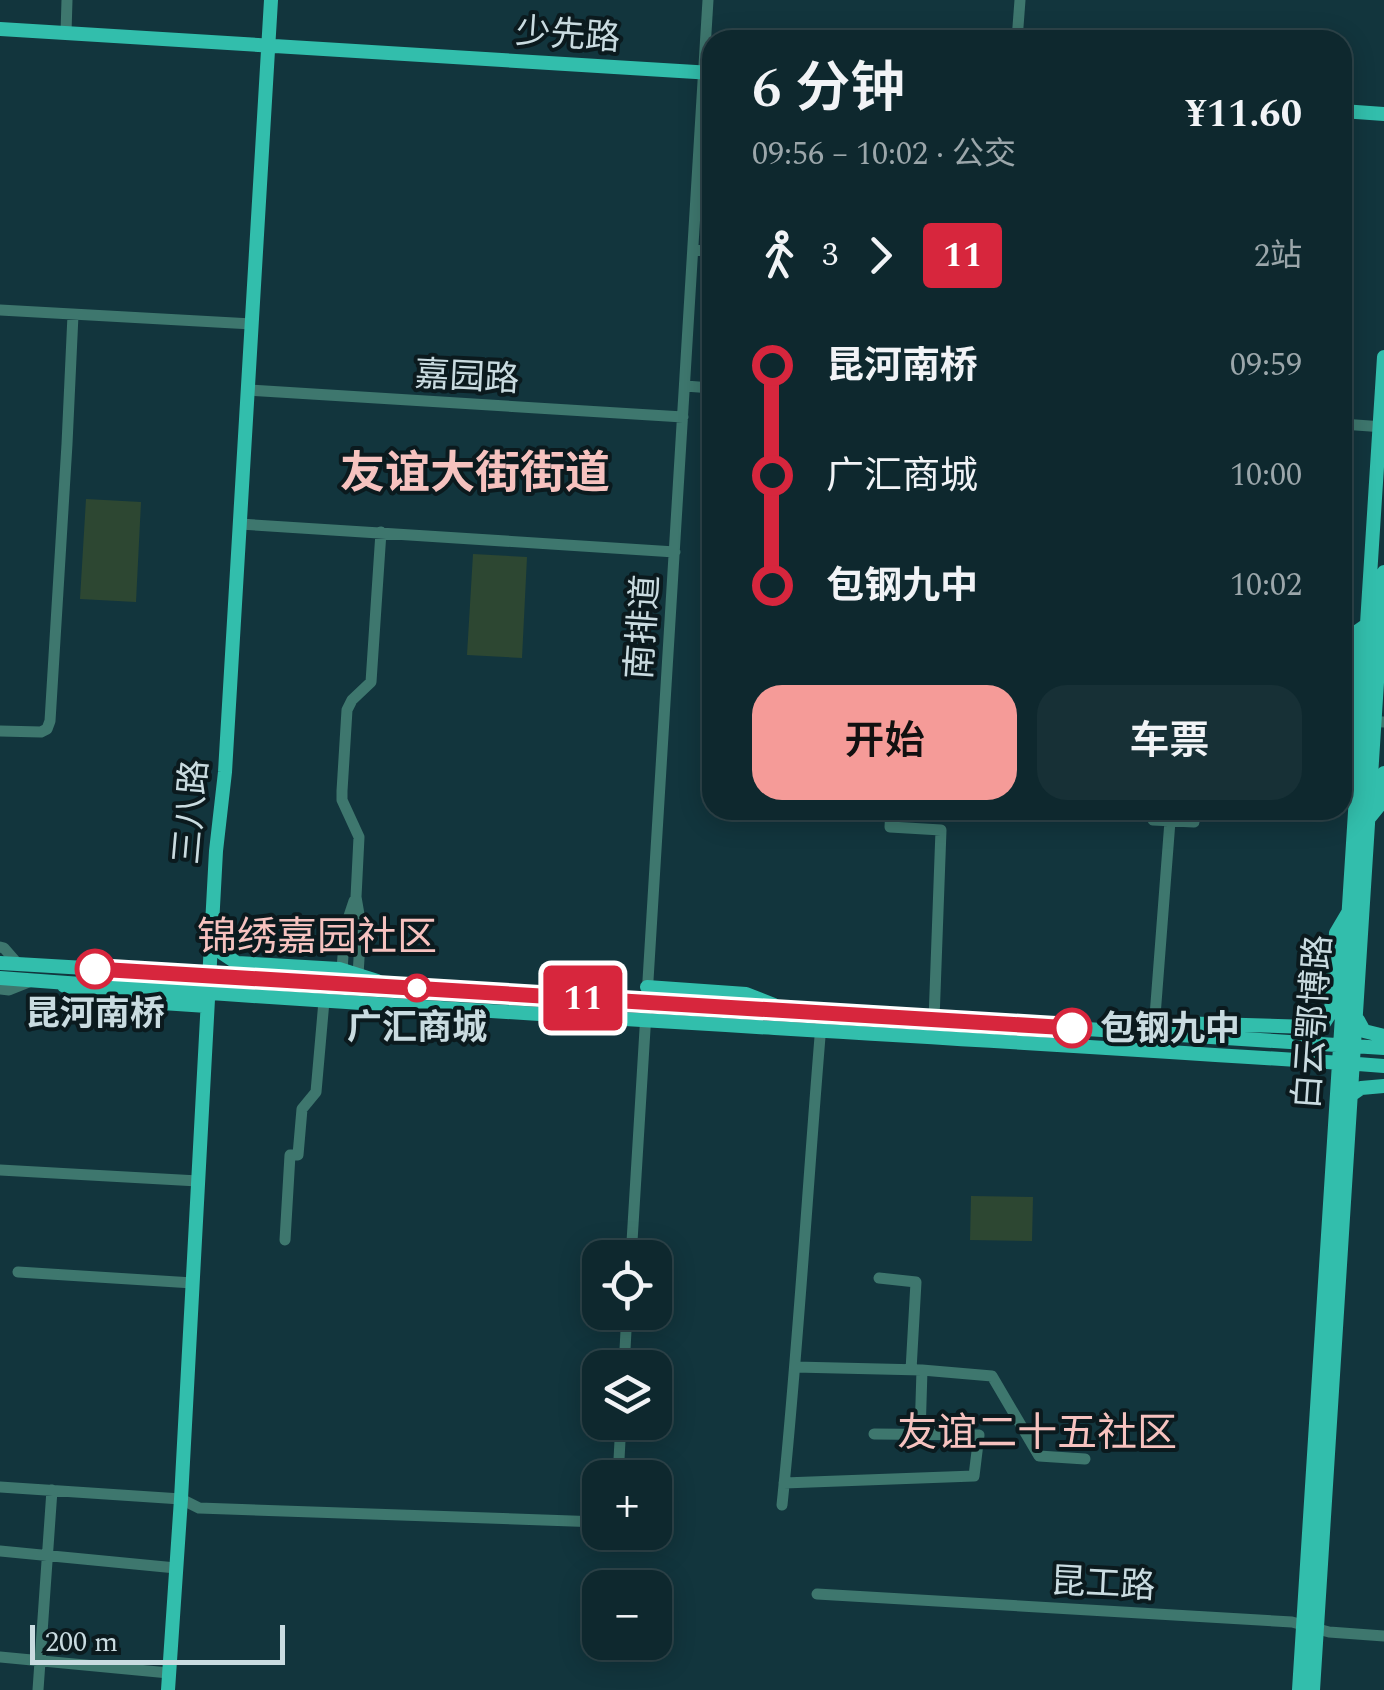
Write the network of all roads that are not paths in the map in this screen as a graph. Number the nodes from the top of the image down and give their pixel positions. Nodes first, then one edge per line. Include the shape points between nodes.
1 (67, 0) edge
2 (272, 0) edge
3 (708, 0) edge
4 (1020, 0) edge
5 (0, 29) edge
6 (708, 30) edge
7 (1018, 30) edge
8 (66, 33) junction
9 (268, 46) junction
10 (702, 72) edge
11 (1352, 112) edge
12 (1384, 114) edge
13 (702, 143) edge
14 (693, 250) junction
15 (702, 250) edge
16 (0, 310) edge
17 (73, 315) junction
18 (252, 324) junction
19 (1384, 357) edge
20 (685, 386) junction
21 (702, 387) edge
22 (248, 390) junction
23 (683, 417) junction
24 (1352, 425) edge
25 (1382, 427) edge
26 (240, 524) junction
27 (381, 532) junction
28 (674, 552) junction
29 (1384, 572) edge
30 (1363, 721) edge
31 (0, 732) edge
32 (1384, 773) edge
33 (1369, 818) junction
34 (890, 820) edge
35 (1153, 820) edge
36 (1194, 820) edge
37 (1170, 821) junction
38 (356, 897) junction
39 (1349, 910) junction
40 (212, 933) junction
41 (0, 947) edge
42 (0, 964) edge
43 (18, 964) junction
44 (342, 970) junction
45 (358, 975) junction
46 (0, 978) edge
47 (34, 980) junction
48 (392, 986) junction
49 (0, 990) edge
50 (208, 991) junction
51 (646, 994) junction
52 (324, 1001) junction
53 (822, 1013) junction
54 (1356, 1015) junction
55 (645, 1019) junction
56 (934, 1020) junction
57 (821, 1030) junction
58 (1147, 1031) junction
59 (1384, 1036) edge
60 (1347, 1046) junction
61 (1384, 1048) edge
62 (1346, 1064) junction
63 (1384, 1066) edge
64 (1384, 1086) edge
65 (1352, 1095) junction
66 (0, 1170) edge
67 (198, 1181) junction
68 (286, 1240) dead end
69 (632, 1240) edge
70 (18, 1272) dead end
71 (879, 1278) dead end
72 (193, 1282) junction
73 (795, 1367) junction
74 (916, 1370) junction
75 (874, 1434) dead end
76 (920, 1434) junction
77 (1084, 1459) dead end
78 (784, 1483) junction
79 (0, 1487) edge
80 (52, 1490) junction
81 (181, 1499) junction
82 (782, 1505) dead end
83 (582, 1521) edge
84 (0, 1551) edge
85 (48, 1554) junction
86 (176, 1568) junction
87 (818, 1594) dead end
88 (1310, 1627) junction
89 (1384, 1636) edge
90 (0, 1656) edge
91 (40, 1659) junction
92 (170, 1673) junction
93 (38, 1690) edge
94 (168, 1690) edge
95 (1299, 1690) edge
96 (1314, 1690) edge

1 - 8 street
2 - 9 main road, 三八路
3 - 6 street, 南排道
4 - 7 street
5 - 8 main road, 少先路
8 - 9 main road, 少先路
9 - 10 main road, 少先路
9 - 18 main road, 三八路
11 - 12 main road
13 - 14 street, 南排道
14 - 15 street
14 - 20 street, 南排道
16 - 17 street
17 - 18 street
17 - 31 street via 50,720 41,732
18 - 22 main road, 三八路
19 - 25 main road
20 - 21 street
20 - 23 street, 南排道
22 - 23 street, 嘉园路
22 - 26 main road, 三八路
23 - 28 street, 南排道
24 - 25 street
25 - 30 main road via 1368,624 1356,636
26 - 27 street
26 - 40 main road, 三八路
27 - 28 street
27 - 38 street via 371,682 347,710 342,796 359,837
28 - 51 street, 南排道
29 - 30 main road, 白云鄂博路
30 - 33 main road, 白云鄂博路
30 - 39 main road, 白云鄂博路
32 - 33 main road via 1382,802
33 - 54 main road, 白云鄂博路
34 - 56 street via 890,827 941,830
35 - 37 street
36 - 37 street
37 - 58 street
38 - 44 street
38 - 45 street
39 - 58 main road via 1336,933 1331,1012 1324,1023 1176,1024
39 - 60 main road, 白云鄂博路
40 - 44 main road via 233,962
40 - 50 main road, 三八路
41 - 43 street
42 - 43 main road
43 - 50 main road
44 - 45 main road
45 - 48 main road
46 - 47 main road
47 - 49 street
47 - 50 main road
48 - 50 main road
48 - 51 main road
50 - 52 main road
50 - 67 main road, 三八路
51 - 53 main road
51 - 55 street, 南排道
52 - 55 main road
52 - 68 street via 316,1092 302,1109 298,1155 290,1155
53 - 56 main road
53 - 57 street
54 - 59 main road via 1364,1031
54 - 60 main road, 白云鄂博路
55 - 57 main road
55 - 69 street, 南排道
56 - 58 main road
57 - 62 main road
57 - 73 street
58 - 60 main road
60 - 61 main road
60 - 62 main road, 白云鄂博路
62 - 63 main road
62 - 65 main road, 白云鄂博路
62 - 88 main road, 白云鄂博路
64 - 65 main road
65 - 88 main road, 白云鄂博路
66 - 67 street
67 - 72 main road, 三八路
70 - 72 street
71 - 74 street via 916,1282
72 - 81 main road, 三八路
73 - 74 street
73 - 78 street
74 - 76 street
74 - 77 street via 992,1376 1039,1456
75 - 76 street
76 - 78 street via 979,1435 974,1476
78 - 82 street
79 - 80 street
80 - 81 street
80 - 85 street
81 - 83 street via 199,1508
81 - 86 main road, 三八路
84 - 85 street
85 - 86 street
85 - 91 street
86 - 92 main road, 三八路
87 - 88 street, 昆工路
88 - 89 street, 昆工路
88 - 95 main road, 白云鄂博路
88 - 96 main road, 白云鄂博路
90 - 91 street
91 - 92 street
91 - 93 street
92 - 94 main road, 三八路

